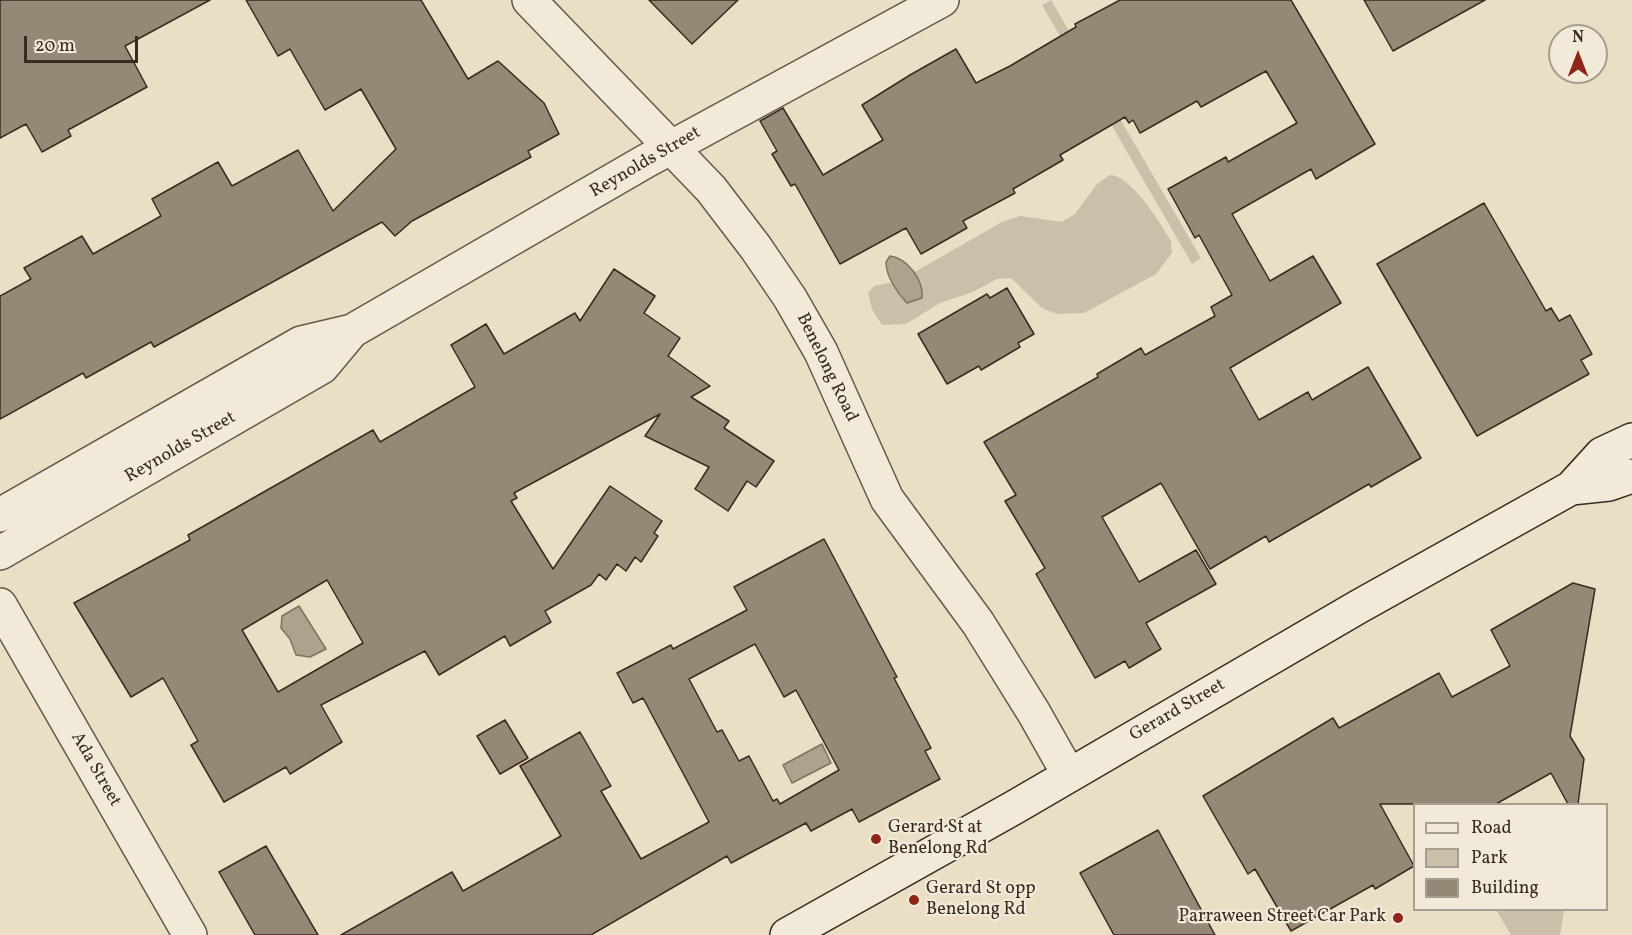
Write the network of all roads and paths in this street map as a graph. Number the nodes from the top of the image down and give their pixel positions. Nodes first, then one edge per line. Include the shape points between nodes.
1 (529, 0) edge
2 (942, 0) edge
3 (672, 148) junction
4 (352, 331) junction
5 (1632, 440) edge
6 (1632, 476) edge
7 (1571, 488) junction
8 (0, 515) edge
9 (0, 553) edge
10 (0, 605) edge
11 (1069, 775) junction
12 (190, 935) edge
13 (787, 935) edge

1 - 3 street, Benelong Road
2 - 3 street, Reynolds Street
3 - 4 street, Reynolds Street
3 - 11 street, Benelong Road via 711,189 790,298 821,352 887,499 978,623
4 - 8 street, Reynolds Street via 301,343
4 - 9 street, Reynolds Street via 322,367
5 - 7 street, Gerard Street via 1602,454
6 - 7 street, Gerard Street via 1609,484
7 - 11 street, Gerard Street
10 - 12 street, Ada Street
11 - 13 street, Gerard Street

